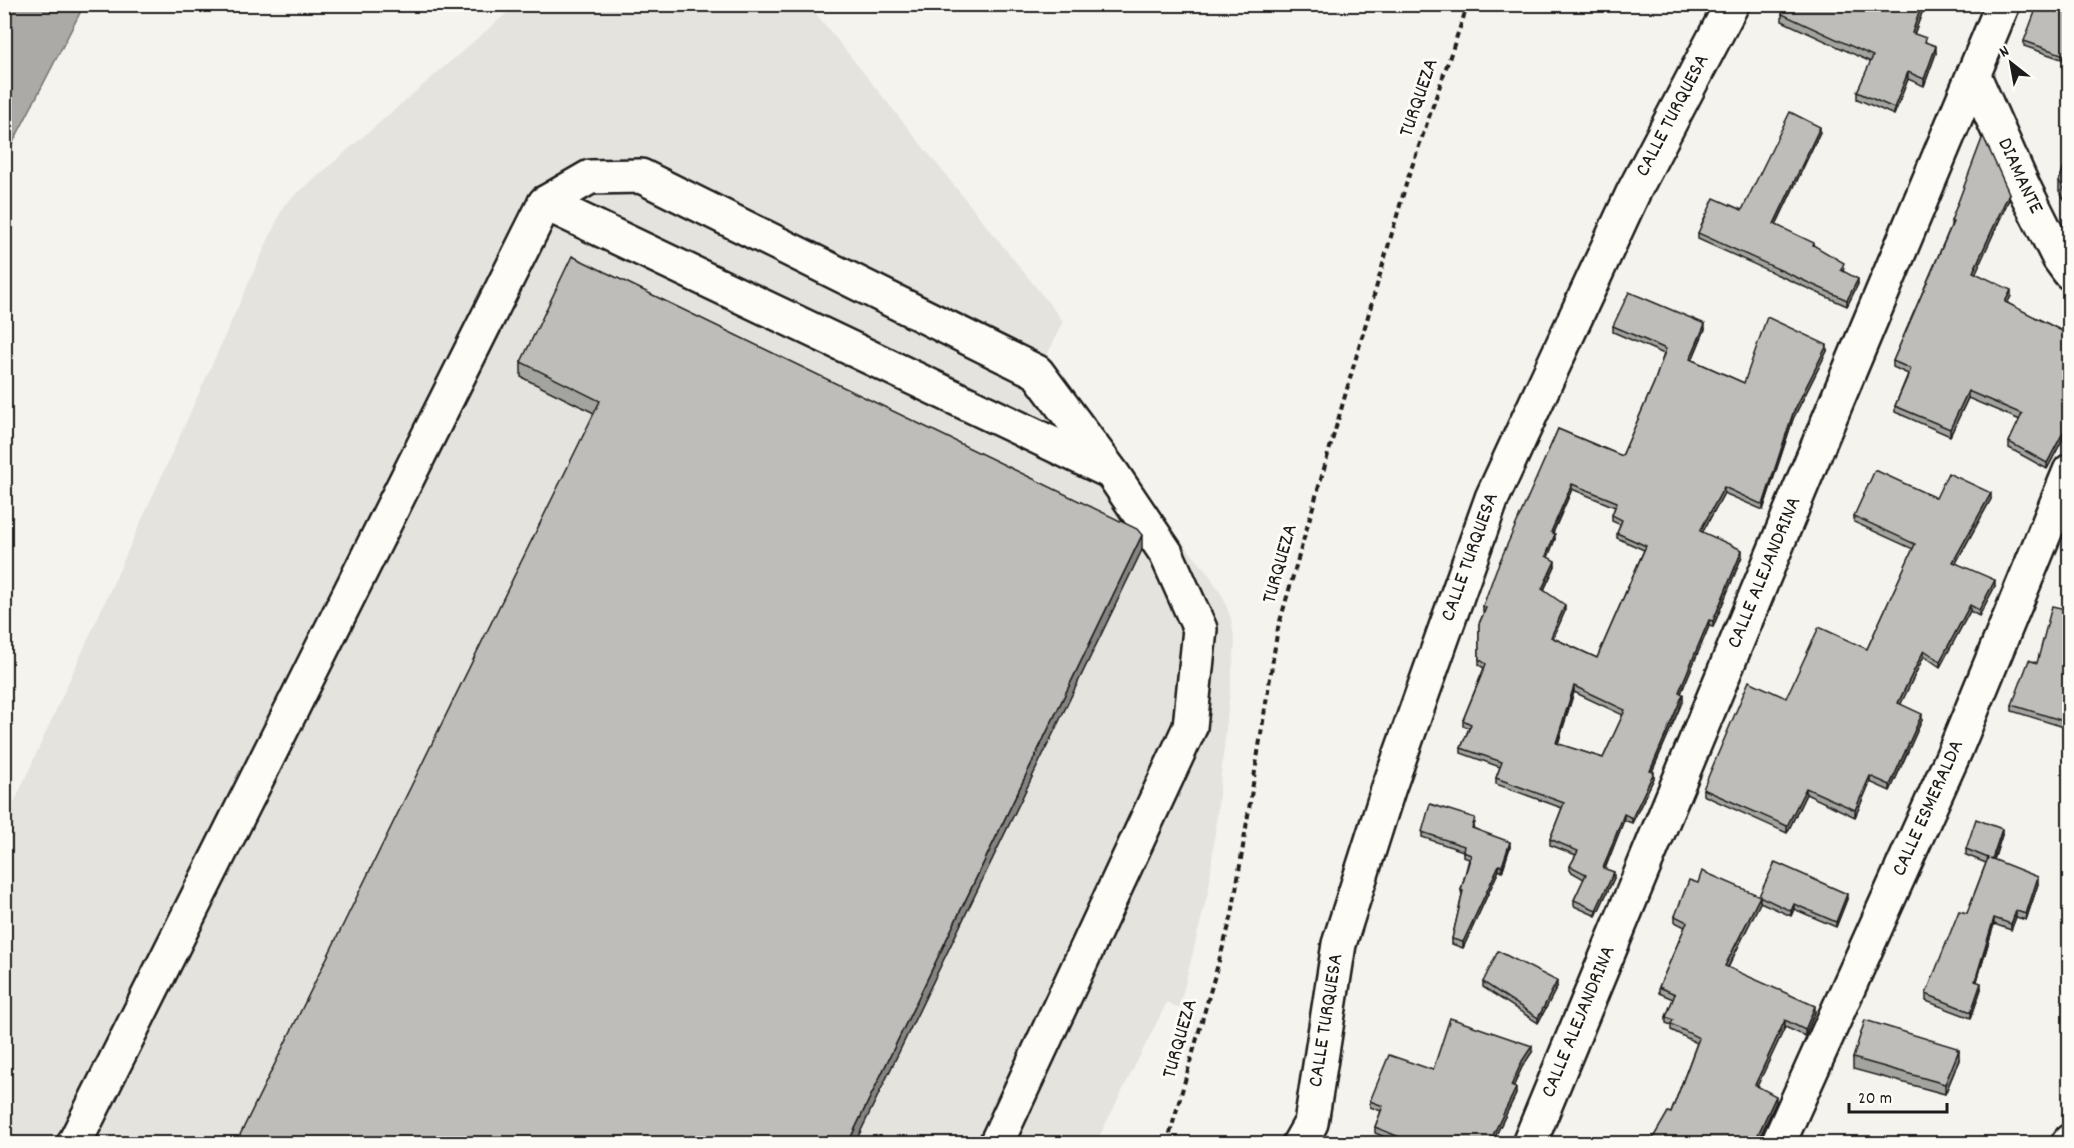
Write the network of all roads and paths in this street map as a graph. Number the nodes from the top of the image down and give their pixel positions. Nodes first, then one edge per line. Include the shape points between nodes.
1 (1468, 4) edge
2 (1732, 4) edge
3 (2003, 4) edge
4 (1974, 76) junction
5 (545, 203) junction
6 (2070, 273) edge
7 (2070, 471) edge
8 (1112, 473) junction
9 (74, 1143) edge
10 (996, 1143) edge
11 (1167, 1143) edge
12 (1299, 1143) edge
13 (1529, 1143) edge
14 (1778, 1143) edge

1 - 11 path, TURQUEZA via 1407,181 1278,628 1232,915
2 - 12 street, CALLE TURQUESA via 1633,193 1492,498 1388,790 1339,944 1311,1123
3 - 4 street, CALLE ALEJANDRINA
4 - 6 street, DIAMANTE via 2022,184
4 - 13 street, CALLE ALEJANDRINA
5 - 8 street
5 - 8 street via 590,177 642,176 1037,372
5 - 9 street
7 - 14 street, CALLE ESMERALDA via 1954,751
8 - 10 street via 1166,553 1200,629 1190,727

